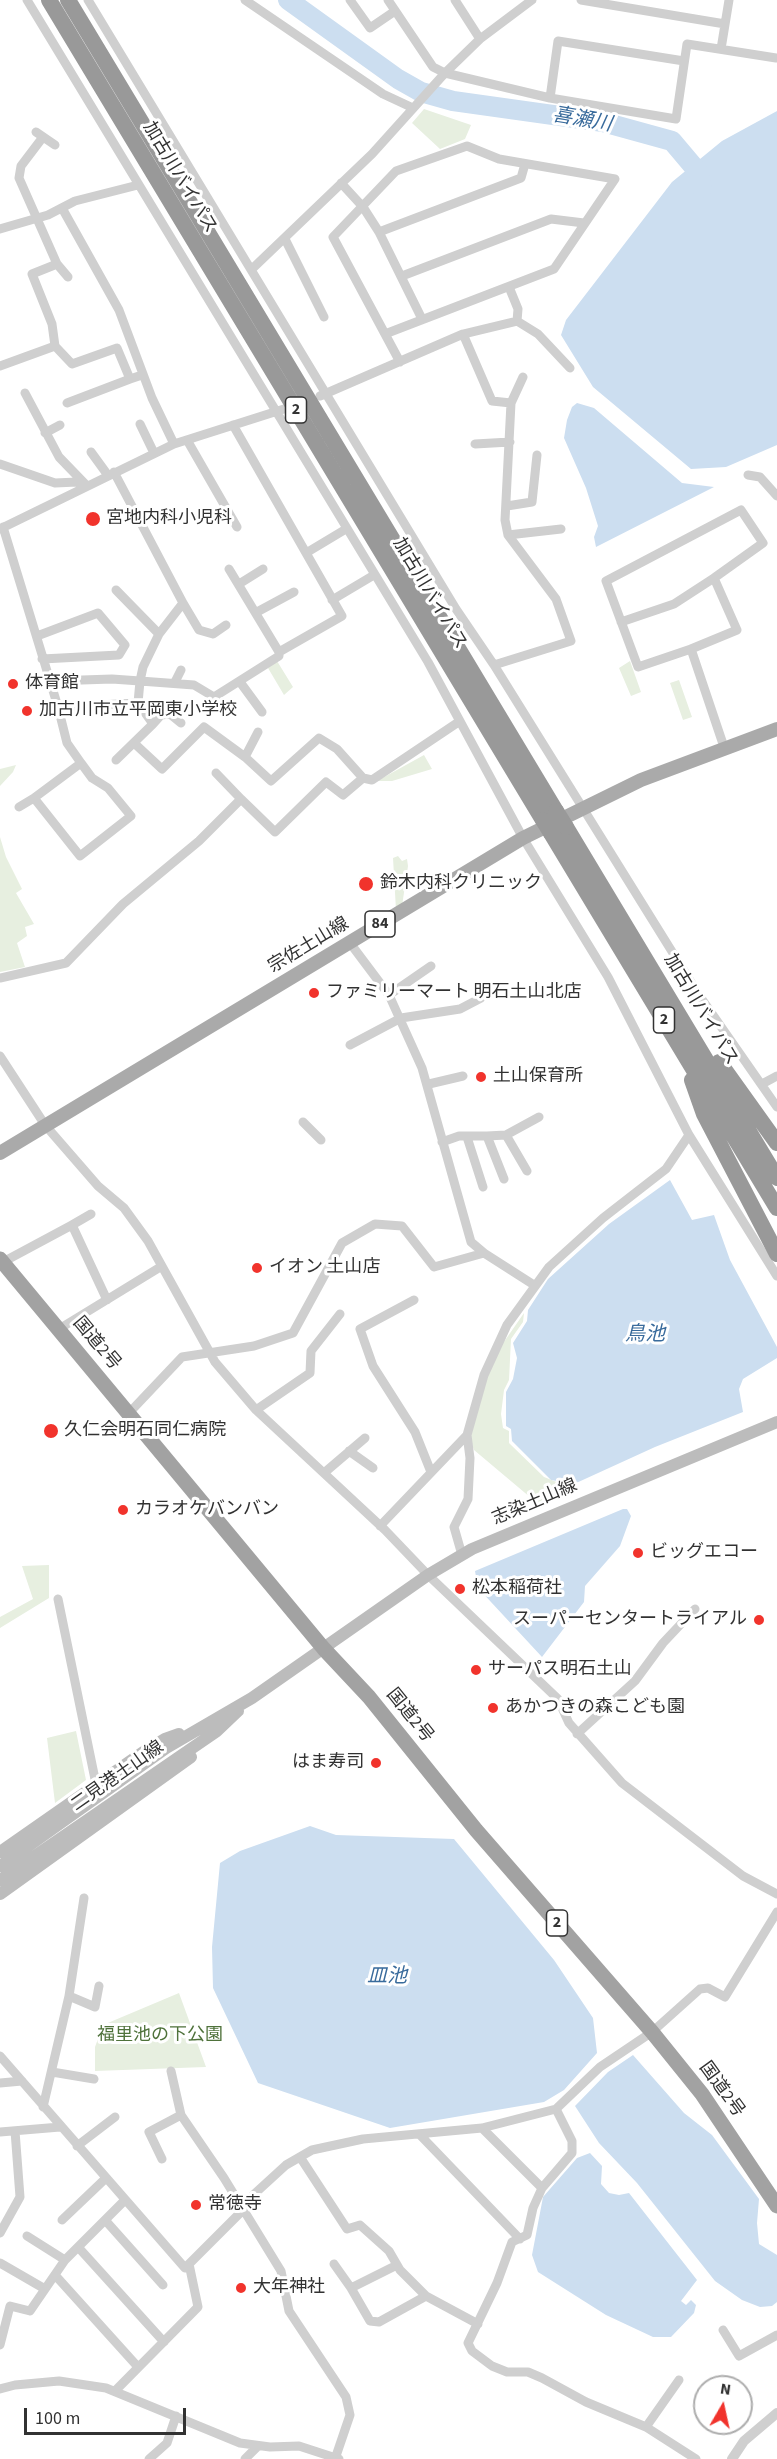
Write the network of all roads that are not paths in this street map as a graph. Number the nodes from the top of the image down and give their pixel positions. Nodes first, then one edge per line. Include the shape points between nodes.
1 (27, 0) edge
2 (49, 0) edge
3 (68, 0) edge
4 (88, 0) edge
5 (245, 0) edge
6 (350, 0) edge
7 (388, 0) edge
8 (455, 0) edge
9 (581, 0) edge
10 (729, 0) edge
11 (525, 2) edge
12 (627, 3) edge
13 (395, 11) junction
14 (725, 24) junction
15 (480, 39) junction
16 (721, 49) junction
17 (776, 58) edge
18 (684, 61) junction
19 (445, 73) junction
20 (549, 98) junction
21 (416, 105) junction
22 (55, 145) dead end
23 (525, 164) junction
24 (341, 183) junction
25 (138, 185) junction
26 (363, 207) junction
27 (62, 208) junction
28 (38, 218) junction
29 (584, 223) junction
30 (0, 229) edge
31 (379, 232) junction
32 (285, 239) junction
33 (57, 264) junction
34 (252, 269) junction
35 (402, 276) junction
36 (68, 277) dead end
37 (509, 287) junction
38 (324, 317) dead end
39 (422, 319) junction
40 (517, 321) junction
41 (385, 334) junction
42 (464, 334) junction
43 (55, 346) junction
44 (400, 362) junction
45 (0, 366) edge
46 (570, 368) dead end
47 (142, 375) junction
48 (523, 377) dead end
49 (130, 379) junction
50 (25, 393) dead end
51 (324, 394) junction
52 (67, 403) dead end
53 (511, 403) junction
54 (280, 411) junction
55 (140, 424) dead end
56 (60, 425) dead end
57 (233, 425) junction
58 (45, 433) junction
59 (188, 440) junction
60 (510, 442) junction
61 (174, 444) junction
62 (475, 444) dead end
63 (91, 452) dead end
64 (154, 453) junction
65 (537, 455) dead end
66 (0, 464) edge
67 (110, 473) junction
68 (748, 475) dead end
69 (87, 486) junction
70 (777, 496) edge
71 (507, 506) junction
72 (237, 527) dead end
73 (2, 528) edge
74 (346, 529) junction
75 (561, 529) dead end
76 (508, 536) junction
77 (306, 553) junction
78 (263, 568) dead end
79 (229, 569) dead end
80 (374, 575) junction
81 (714, 578) junction
82 (238, 584) junction
83 (116, 590) dead end
84 (294, 592) dead end
85 (332, 600) junction
86 (183, 603) junction
87 (256, 612) junction
88 (621, 622) junction
89 (226, 625) dead end
90 (159, 634) junction
91 (37, 636) junction
92 (691, 650) junction
93 (279, 652) junction
94 (42, 659) junction
95 (494, 665) junction
96 (180, 670) dead end
97 (52, 681) junction
98 (140, 681) junction
99 (175, 682) junction
100 (240, 682) junction
101 (138, 703) junction
102 (58, 706) junction
103 (262, 712) dead end
104 (460, 721) junction
105 (182, 723) dead end
106 (153, 724) junction
107 (777, 729) edge
108 (258, 732) dead end
109 (134, 743) junction
110 (725, 750) junction
111 (245, 757) junction
112 (116, 760) dead end
113 (81, 763) junction
114 (216, 773) dead end
115 (363, 778) junction
116 (34, 798) junction
117 (241, 799) junction
118 (20, 807) dead end
119 (582, 807) junction
120 (554, 823) junction
121 (523, 838) junction
122 (350, 943) junction
123 (431, 966) dead end
124 (0, 978) edge
125 (389, 995) junction
126 (481, 998) dead end
127 (680, 1012) junction
128 (401, 1018) junction
129 (350, 1045) dead end
130 (683, 1051) junction
131 (0, 1056) edge
132 (463, 1076) dead end
133 (777, 1076) edge
134 (429, 1084) junction
135 (762, 1084) junction
136 (777, 1107) edge
137 (540, 1117) dead end
138 (303, 1122) dead end
139 (45, 1125) junction
140 (506, 1135) junction
141 (689, 1135) junction
142 (487, 1136) junction
143 (467, 1137) junction
144 (321, 1140) dead end
145 (442, 1142) junction
146 (777, 1143) edge
147 (0, 1153) edge
148 (527, 1171) dead end
149 (777, 1178) edge
150 (504, 1179) dead end
151 (483, 1187) dead end
152 (777, 1208) edge
153 (91, 1214) dead end
154 (72, 1225) junction
155 (484, 1253) junction
156 (777, 1254) edge
157 (2, 1261) edge
158 (162, 1266) junction
159 (777, 1276) edge
160 (534, 1286) junction
161 (107, 1300) junction
162 (414, 1300) dead end
163 (340, 1314) dead end
164 (59, 1329) junction
165 (210, 1352) junction
166 (256, 1410) junction
167 (129, 1413) junction
168 (777, 1422) edge
169 (466, 1435) junction
170 (365, 1438) dead end
171 (349, 1451) junction
172 (373, 1468) dead end
173 (431, 1472) junction
174 (324, 1473) junction
175 (381, 1526) junction
176 (462, 1555) junction
177 (428, 1575) junction
178 (58, 1599) dead end
179 (695, 1609) dead end
180 (324, 1649) junction
181 (252, 1698) junction
182 (196, 1728) junction
183 (217, 1731) junction
184 (577, 1734) junction
185 (96, 1784) junction
186 (0, 1852) edge
187 (0, 1866) edge
188 (0, 1880) edge
189 (0, 1894) edge
190 (777, 1894) edge
191 (84, 1898) dead end
192 (777, 1912) edge
193 (99, 1986) dead end
194 (69, 1996) junction
195 (652, 2032) junction
196 (0, 2056) edge
197 (171, 2071) dead end
198 (51, 2072) junction
199 (94, 2079) dead end
200 (22, 2081) junction
201 (0, 2083) edge
202 (43, 2107) junction
203 (556, 2109) junction
204 (180, 2115) junction
205 (115, 2117) dead end
206 (60, 2127) junction
207 (482, 2128) junction
208 (15, 2131) junction
209 (0, 2132) edge
210 (421, 2136) junction
211 (77, 2146) junction
212 (300, 2157) junction
213 (162, 2159) dead end
214 (105, 2179) junction
215 (542, 2188) junction
216 (124, 2201) junction
217 (777, 2206) edge
218 (244, 2209) junction
219 (62, 2220) dead end
220 (105, 2220) junction
221 (2, 2226) edge
222 (27, 2236) dead end
223 (520, 2239) junction
224 (78, 2247) junction
225 (65, 2260) junction
226 (0, 2263) edge
227 (189, 2264) junction
228 (334, 2264) dead end
229 (397, 2265) junction
230 (55, 2275) junction
231 (163, 2285) dead end
232 (351, 2288) junction
233 (45, 2289) junction
234 (426, 2296) junction
235 (478, 2324) junction
236 (723, 2330) dead end
237 (777, 2335) edge
238 (164, 2342) junction
239 (0, 2345) edge
240 (739, 2356) junction
241 (729, 2362) dead end
242 (138, 2367) junction
243 (679, 2380) dead end
244 (0, 2389) edge
245 (115, 2391) junction
246 (777, 2413) edge
247 (176, 2416) junction
248 (646, 2427) junction
249 (258, 2446) junction
250 (336, 2458) edge
251 (149, 2459) edge
252 (245, 2459) edge
253 (696, 2459) edge
254 (732, 2459) edge

1 - 25 street
2 - 120 highway, 加古川バイパス / 2
3 - 120 highway, 加古川バイパス / 2
4 - 34 street
5 - 21 street via 383,93
6 - 13 street via 370,28
7 - 13 street
8 - 15 street
9 - 12 street
10 - 14 street
11 - 15 street
12 - 14 street
13 - 19 street via 433,67
14 - 16 street
15 - 19 street
16 - 17 street
16 - 18 street via 687,44
18 - 20 street via 558,41
18 - 20 street via 676,119
19 - 20 street
19 - 21 street
21 - 24 street
22 - 28 street via 40,134 21,166 19,178
23 - 26 street via 467,146 396,171
23 - 29 street via 615,179
23 - 31 street via 520,178
24 - 26 street
24 - 32 street
25 - 27 street
25 - 54 street
26 - 31 street
26 - 41 street via 333,237
27 - 28 street
27 - 47 street via 119,310
28 - 30 street
28 - 33 street
29 - 35 street via 551,219
29 - 37 street via 554,269
31 - 35 street
32 - 34 street
32 - 38 street
33 - 36 street
33 - 43 street via 30,269 52,324
34 - 51 street
35 - 39 street
37 - 39 street
37 - 40 street via 518,309
39 - 41 street
40 - 42 street
40 - 46 street via 538,334
41 - 44 street
42 - 44 street
42 - 53 street via 492,401
43 - 45 street
43 - 49 street via 72,364 117,348
44 - 51 street
47 - 49 street
47 - 61 street
48 - 53 street
49 - 52 street
50 - 58 street
51 - 95 street
53 - 60 street
54 - 57 street
54 - 74 street
55 - 64 street
56 - 58 street
57 - 59 street
57 - 77 street
58 - 69 street via 59,458
59 - 61 street
59 - 72 street
60 - 62 street
60 - 71 street
61 - 64 street
63 - 67 street
64 - 67 street
65 - 71 street via 532,502
66 - 69 street via 56,483 77,482
67 - 69 street
67 - 86 street
68 - 70 street via 760,477
69 - 73 street
71 - 76 street
73 - 91 street
74 - 77 street
74 - 80 street
75 - 76 street
76 - 95 street via 556,600 571,641
77 - 85 street
78 - 82 street
79 - 82 street
80 - 85 street
80 - 104 street
81 - 88 street via 674,604
81 - 88 street via 763,543 741,510 606,581
81 - 92 street via 737,630
82 - 87 street
83 - 90 street
84 - 87 street
85 - 93 street via 342,616
86 - 89 street via 199,630 213,634
86 - 90 street
87 - 93 street
88 - 92 street via 638,667
90 - 98 street
91 - 94 street
91 - 94 street via 98,612 125,645 119,655
92 - 110 street
93 - 100 street via 279,656
94 - 97 street
95 - 119 street
96 - 99 street
97 - 98 street
97 - 102 street
98 - 99 street
98 - 101 street
99 - 100 street via 194,685 214,697
100 - 103 street
101 - 102 street
101 - 106 street
102 - 113 street via 67,743
104 - 115 street via 372,780
104 - 121 street
105 - 106 street via 170,714 161,715
106 - 109 street
107 - 110 main road, 宗佐土山線 / 84
108 - 111 street
109 - 111 street via 162,769 204,727
109 - 112 street
110 - 119 main road, 宗佐土山線 / 84 via 641,780
111 - 115 street via 271,781 319,738
113 - 116 street
113 - 116 street via 131,816 80,856
114 - 117 street
115 - 117 street via 342,795 326,782 275,832
116 - 118 street
117 - 124 street via 199,842 123,904 66,963
119 - 121 main road, 宗佐土山線 / 84
119 - 135 street via 699,995
120 - 127 highway, 加古川バイパス / 2
120 - 130 highway, 加古川バイパス / 2
121 - 122 main road, 宗佐土山線 / 84
121 - 141 street via 608,976
122 - 125 street
122 - 139 main road, 宗佐土山線 / 84
123 - 125 street
125 - 128 street
126 - 128 street via 460,1010
127 - 146 highway
127 - 149 highway, 加古川バイパス / 2
128 - 129 street
128 - 134 street
130 - 152 highway, 加古川バイパス / 2
130 - 156 highway via 704,1114
131 - 139 street
132 - 134 street
133 - 135 street
134 - 145 street
135 - 136 street
137 - 140 street
138 - 144 street
139 - 147 main road, 宗佐土山線 / 84
139 - 158 street via 98,1186 124,1208
140 - 142 street
140 - 148 street
141 - 159 street
141 - 160 street via 666,1169 603,1218 549,1267
142 - 143 street
142 - 150 street
143 - 145 street
143 - 151 street
145 - 155 street via 471,1242
153 - 154 street
154 - 157 street
154 - 161 street
155 - 160 street
155 - 165 street via 434,1267 402,1226 375,1224 342,1243 293,1333 254,1346
157 - 164 highway, 国道2号 / 2
158 - 161 street
158 - 165 street
160 - 169 street via 507,1325 488,1366
161 - 164 street
162 - 173 street via 360,1329 373,1366 415,1432
163 - 166 street via 311,1351 310,1373
164 - 167 highway, 国道2号 / 2
165 - 166 street
165 - 167 street via 182,1357
166 - 174 street
167 - 180 highway, 国道2号 / 2
168 - 176 main road, 志染土山線
169 - 173 street
169 - 176 street via 470,1458 468,1499 454,1527
170 - 171 street
171 - 172 street
171 - 174 street
173 - 175 street
174 - 175 street
175 - 177 street
176 - 177 main road, 志染土山線
177 - 180 main road, 志染土山線
177 - 184 street via 558,1700
178 - 185 street
179 - 184 street via 635,1681
180 - 181 main road, 二見港土山線
180 - 195 highway, 国道2号 / 2
181 - 182 main road, 二見港土山線
181 - 183 main road, 二見港土山線
182 - 185 main road via 165,1739
182 - 187 main road, 二見港土山線
183 - 188 main road, 二見港土山線
183 - 189 main road via 170,1773
184 - 190 street via 622,1783 743,1876
185 - 186 main road
191 - 194 street
192 - 195 street via 725,1997 708,1988 700,1989
193 - 194 street via 95,2007
194 - 198 street
195 - 203 street via 600,2067
195 - 217 highway, 国道2号 / 2 via 702,2094
196 - 200 street
197 - 204 street
198 - 199 street
198 - 202 street
200 - 201 street
200 - 202 street
202 - 206 street
203 - 207 street
203 - 215 street via 573,2141 572,2153
204 - 213 street via 149,2132
204 - 218 street
205 - 211 street
206 - 208 street
206 - 211 street
207 - 210 street
207 - 215 street
208 - 209 street
208 - 221 street via 20,2197
210 - 212 street via 363,2139 312,2150
210 - 223 street
211 - 214 street
212 - 218 street via 251,2197
212 - 229 street via 347,2229 360,2225 389,2251
214 - 216 street
214 - 219 street
215 - 223 street via 526,2235
216 - 220 street
216 - 227 street via 185,2268
218 - 227 street
218 - 250 street via 281,2271 289,2311 346,2397 350,2415
220 - 224 street
220 - 231 street
222 - 225 street
223 - 235 street via 512,2242
224 - 225 street
224 - 238 street
225 - 230 street
226 - 233 street
227 - 238 street via 198,2307
228 - 232 street
229 - 232 street
229 - 234 street
230 - 233 street
230 - 242 street
232 - 234 street via 370,2321 379,2322
233 - 239 street via 30,2311 10,2306
234 - 235 street
235 - 248 street via 468,2343 472,2351 492,2366 507,2372 528,2372
236 - 240 street
237 - 240 street
238 - 242 street
240 - 241 street
242 - 245 street
243 - 248 street
244 - 245 street via 59,2381
245 - 247 street
246 - 254 street via 744,2441
247 - 249 street via 240,2443
247 - 251 street via 167,2443
248 - 253 street
249 - 250 street via 299,2446
249 - 252 street

